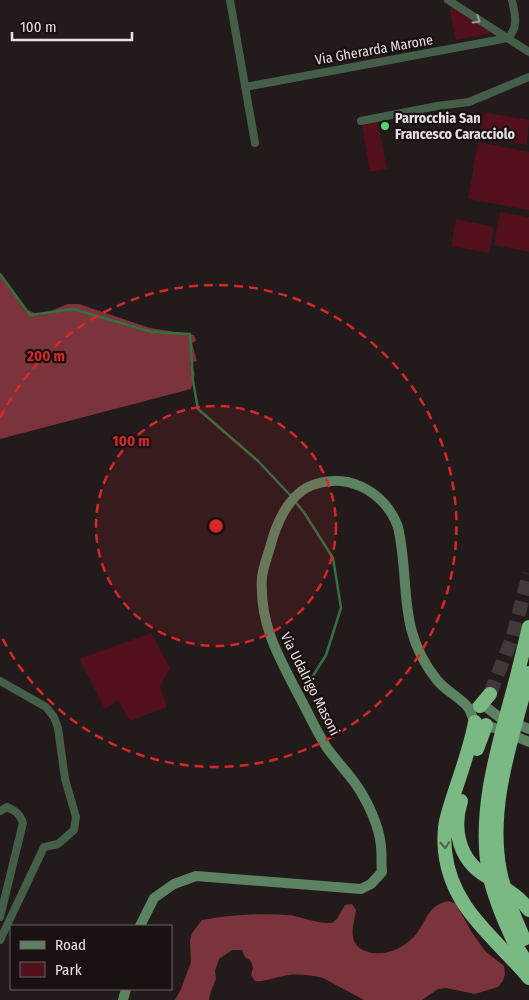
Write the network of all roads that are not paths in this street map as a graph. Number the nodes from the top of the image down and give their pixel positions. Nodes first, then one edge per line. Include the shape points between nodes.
1 (230, 0) edge
2 (448, 0) edge
3 (512, 0) edge
4 (508, 38) junction
5 (529, 52) edge
6 (529, 77) edge
7 (245, 86) junction
8 (361, 121) dead end
9 (255, 143) dead end
10 (529, 627) edge
11 (524, 671) edge
12 (0, 681) edge
13 (490, 694) tunnel mouth
14 (480, 719) junction
15 (529, 729) edge
16 (529, 742) edge
17 (0, 811) edge
18 (529, 910) edge
19 (0, 916) edge
20 (140, 925) edge
21 (0, 940) edge
22 (529, 947) edge
23 (529, 966) edge
24 (529, 978) edge

1 - 7 street
2 -> 4 street
3 - 4 street via 516,24
4 - 5 street
4 - 7 street, Via Gherarda Marone
6 - 8 street via 470,102
7 - 9 street
10 - 11 highway
11 - 22 highway, bridge via 499,796 496,834 500,871 509,906
11 - 23 highway, bridge via 489,794 485,834 489,872 499,910
12 - 21 street via 46,707 54,717 65,779 76,816 74,830 58,844 44,847
13 - 14 highway
14 - 15 street, Via Udalrigo Masoni
14 - 16 street
14 - 18 highway, bridge via 457,817 460,846 478,871 511,892
14 - 20 street, Via Udalrigo Masoni via 438,682 416,646 407,618 399,532 385,504 362,486 345,481 326,481 303,490 288,506 275,530 262,576 266,628 276,653 327,747 356,785 372,813 381,844 382,872 361,889 196,876 174,884 154,898
14 -> 24 highway via 446,821 444,844 448,872 458,897 474,919
17 - 19 street via 7,807 18,812 23,824

